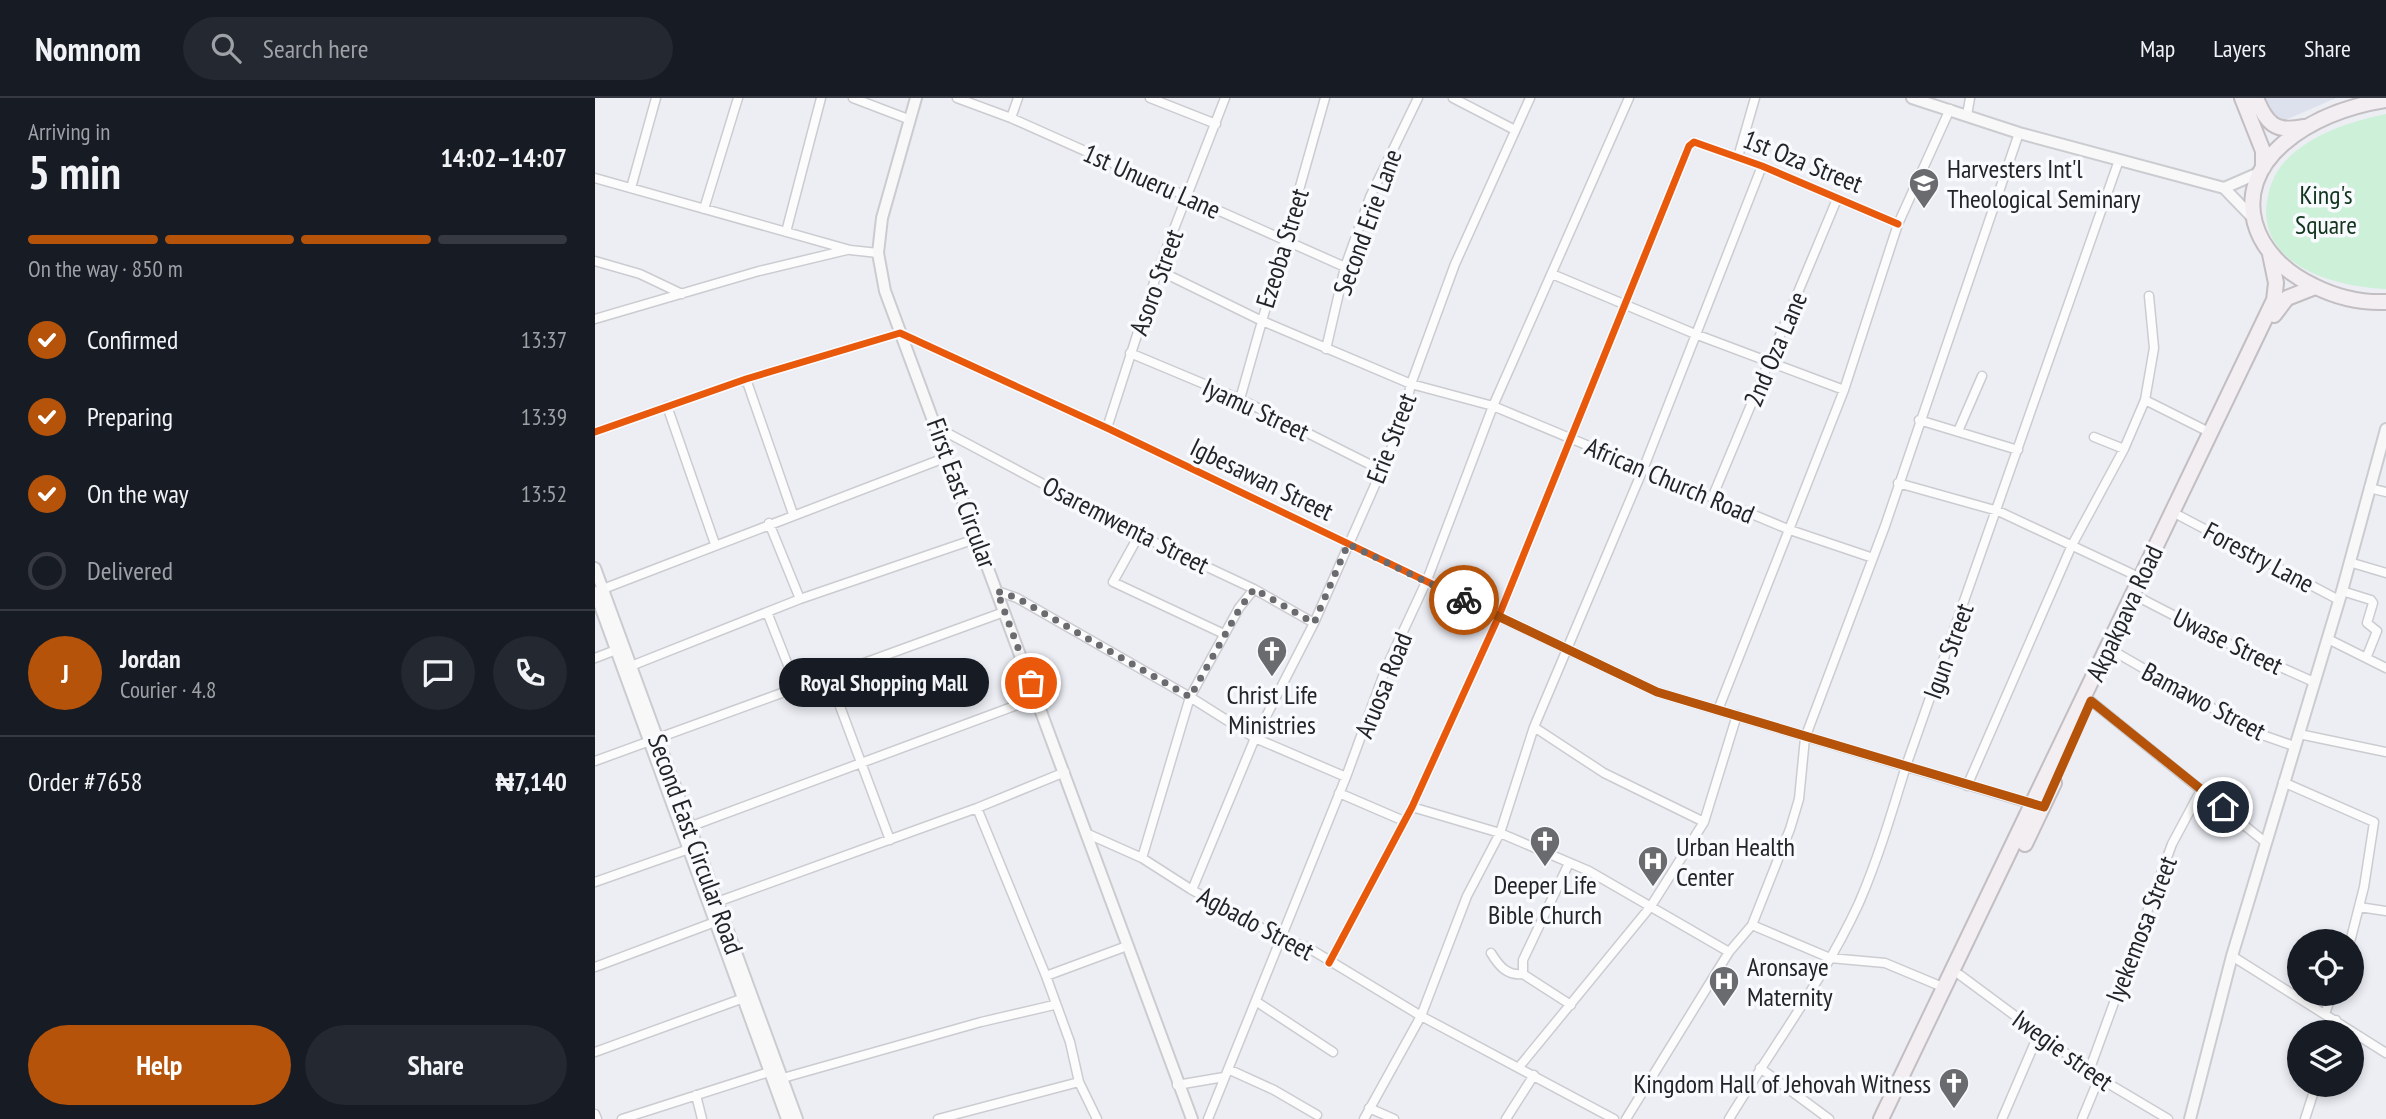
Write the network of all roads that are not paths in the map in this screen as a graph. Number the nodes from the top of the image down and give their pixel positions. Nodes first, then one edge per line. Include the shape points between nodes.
1 (656, 98) edge
2 (738, 98) edge
3 (821, 98) edge
4 (853, 98) edge
5 (916, 98) edge
6 (957, 98) edge
7 (1018, 98) edge
8 (1150, 98) edge
9 (1225, 98) edge
10 (1325, 98) edge
11 (1418, 98) edge
12 (1453, 98) edge
13 (1530, 98) edge
14 (1629, 98) edge
15 (1755, 98) edge
16 (1912, 98) edge
17 (1971, 98) edge
18 (2242, 98) edge
19 (2256, 98) edge
20 (2386, 100) edge
21 (1950, 109) junction
22 (1967, 115) junction
23 (1011, 118) junction
24 (908, 119) junction
25 (1216, 124) junction
26 (2308, 126) junction
27 (1513, 129) junction
28 (2019, 133) junction
29 (1738, 157) junction
30 (2119, 160) junction
31 (1762, 166) junction
32 (2262, 170) junction
33 (595, 178) edge
34 (631, 188) junction
35 (2224, 188) junction
36 (1189, 198) junction
37 (1837, 199) junction
38 (704, 209) junction
39 (2252, 217) junction
40 (1898, 224) junction
41 (786, 232) junction
42 (1287, 240) junction
43 (850, 250) junction
44 (878, 253) junction
45 (2270, 254) junction
46 (595, 261) edge
47 (1345, 267) junction
48 (1158, 270) junction
49 (1552, 274) junction
50 (2315, 287) junction
51 (683, 294) junction
52 (2149, 296) dead end
53 (2386, 302) edge
54 (1623, 303) junction
55 (595, 319) edge
56 (1261, 320) junction
57 (900, 333) junction
58 (1695, 334) junction
59 (1327, 349) junction
60 (1130, 353) junction
61 (1770, 361) junction
62 (1982, 376) dead end
63 (746, 379) junction
64 (1411, 384) junction
65 (1844, 390) junction
66 (1240, 399) junction
67 (2145, 400) junction
68 (667, 406) junction
69 (1493, 407) junction
70 (1919, 420) junction
71 (939, 428) junction
72 (1107, 428) junction
73 (1959, 429) junction
74 (2386, 429) edge
75 (595, 432) edge
76 (2210, 432) junction
77 (2095, 437) dead end
78 (1569, 439) junction
79 (2124, 449) junction
80 (2018, 450) junction
81 (947, 457) junction
82 (1644, 467) junction
83 (1381, 470) junction
84 (1898, 483) junction
85 (2369, 488) junction
86 (2386, 492) edge
87 (1712, 498) junction
88 (1998, 511) junction
89 (793, 514) junction
90 (2180, 516) junction
91 (769, 523) junction
92 (1790, 530) junction
93 (1139, 535) junction
94 (978, 538) junction
95 (715, 544) junction
96 (1348, 544) junction
97 (2072, 545) junction
98 (1873, 558) junction
99 (2349, 562) junction
100 (595, 568) edge
101 (2386, 573) edge
102 (2141, 578) junction
103 (1427, 580) junction
104 (1254, 589) junction
105 (599, 591) edge
106 (997, 591) junction
107 (2340, 595) junction
108 (800, 599) junction
109 (2142, 599) junction
110 (767, 612) junction
111 (1004, 612) junction
112 (1498, 618) junction
113 (1314, 623) junction
114 (1224, 634) junction
115 (2327, 639) junction
116 (616, 650) junction
117 (1568, 652) junction
118 (2115, 652) junction
119 (2367, 656) junction
120 (595, 658) edge
121 (631, 666) junction
122 (2386, 667) edge
123 (829, 677) junction
124 (2314, 682) junction
125 (797, 688) junction
126 (1190, 697) junction
127 (1036, 698) junction
128 (2091, 701) junction
129 (1718, 710) junction
130 (1738, 715) junction
131 (1534, 726) junction
132 (2299, 734) junction
133 (1255, 738) junction
134 (1805, 738) junction
135 (653, 741) junction
136 (2294, 746) junction
137 (2386, 752) edge
138 (595, 761) edge
139 (862, 762) junction
140 (1906, 766) junction
141 (1065, 772) junction
142 (1346, 777) junction
143 (2283, 782) junction
144 (1967, 786) junction
145 (2201, 790) junction
146 (1339, 793) junction
147 (2039, 806) junction
148 (1412, 807) junction
149 (977, 808) junction
150 (1404, 821) junction
151 (1704, 822) junction
152 (689, 827) junction
153 (1500, 833) junction
154 (1088, 834) junction
155 (890, 841) junction
156 (2265, 842) junction
157 (689, 849) junction
158 (1142, 858) junction
159 (1569, 863) junction
160 (595, 882) edge
161 (1192, 890) junction
162 (717, 902) junction
163 (1651, 906) junction
164 (2359, 907) junction
165 (2386, 911) edge
166 (715, 922) junction
167 (1752, 925) junction
168 (2353, 929) edge
169 (1282, 939) junction
170 (1127, 946) junction
171 (1491, 953) dead end
172 (1728, 953) junction
173 (2232, 956) junction
174 (1830, 958) junction
175 (1329, 963) junction
176 (595, 967) edge
177 (1523, 974) junction
178 (1960, 975) junction
179 (1046, 976) junction
180 (1945, 988) junction
181 (741, 999) junction
182 (1257, 1002) junction
183 (1570, 1004) junction
184 (1054, 1005) junction
185 (2328, 1006) edge
186 (2325, 1014) junction
187 (1421, 1016) junction
188 (2336, 1020) edge
189 (2039, 1033) junction
190 (2364, 1038) edge
191 (595, 1052) edge
192 (1333, 1052) dead end
193 (2386, 1052) edge
194 (1520, 1067) junction
195 (1760, 1068) junction
196 (2089, 1071) junction
197 (769, 1072) junction
198 (1227, 1073) junction
199 (1534, 1075) junction
200 (783, 1078) junction
201 (2099, 1078) junction
202 (1079, 1082) junction
203 (1177, 1085) junction
204 (696, 1095) junction
205 (2311, 1097) edge
206 (1369, 1108) junction
207 (595, 1114) edge
208 (1317, 1115) dead end
209 (1187, 1118) edge
210 (597, 1119) edge
211 (622, 1119) edge
212 (702, 1119) edge
213 (786, 1119) edge
214 (797, 1119) edge
215 (938, 1119) edge
216 (1097, 1119) edge
217 (1208, 1119) edge
218 (1364, 1119) edge
219 (1394, 1119) edge
220 (1506, 1119) edge
221 (1614, 1119) edge
222 (1626, 1119) edge
223 (1729, 1119) edge
224 (1829, 1119) edge
225 (1881, 1119) edge
226 (1891, 1119) edge
227 (2002, 1119) edge
228 (2082, 1119) edge
229 (2168, 1119) edge
230 (2190, 1119) edge
231 (2305, 1119) edge

1 - 34 street
2 - 38 street
3 - 41 street
4 - 24 street
5 - 24 street, First East Circular
6 - 23 street, 1st Unueru Lane
7 - 23 street
8 - 25 street
9 - 25 street, Asoro Street
10 - 42 street, Ezeoba Street
11 - 47 street, Second Erie Lane via 1370,197
12 - 27 street
13 - 27 street, Erie Street
14 - 49 street, Aruosa Road
15 - 29 street
16 - 21 street
17 - 22 street
18 - 32 highway via 2263,151
19 - 26 highway via 2270,125 2289,130
20 - 26 highway via 2338,111
21 - 22 street
21 - 40 street
22 - 28 street
23 - 36 street, 1st Unueru Lane
24 - 44 street, First East Circular via 882,218
25 - 36 street, Asoro Street
26 - 32 highway via 2283,144
27 - 64 street, Erie Street via 1455,264
28 - 30 street
28 - 70 street
29 - 31 street, 1st Oza Street
29 - 54 street, 1st Oza Street via 1692,142
30 - 35 street
30 - 80 street, Igun Street
31 - 37 street, 1st Oza Street
31 - 58 street
32 - 35 street
32 - 39 highway
33 - 34 street
34 - 38 street
35 - 39 street
36 - 42 street, 1st Unueru Lane
36 - 48 street, Asoro Street
37 - 40 street, 1st Oza Street
37 - 61 street, 2nd Oza Lane
38 - 41 street
39 - 45 highway
40 - 65 street
41 - 43 street
42 - 47 street, 1st Unueru Lane
42 - 56 street, Ezeoba Street
43 - 44 street
43 - 51 street
44 - 57 street, First East Circular
45 - 50 highway via 2291,276
45 - 76 highway, Akpakpava Road via 2274,300
46 - 51 street via 640,274
47 - 59 street, Second Erie Lane
48 - 56 street, African Church Road
48 - 60 street, Asoro Street
49 - 54 street
49 - 69 street, Aruosa Road
50 - 53 highway via 2334,296
50 - 90 highway, Akpakpava Road via 2287,298 2276,311
51 - 55 street
52 - 67 street via 2154,348
54 - 58 street
54 - 78 street
56 - 59 street, African Church Road
56 - 66 street, Ezeoba Street
57 - 63 street
57 - 71 street, First East Circular
57 - 72 street, Igbesawan Street
58 - 61 street
58 - 82 street
59 - 64 street, African Church Road
60 - 66 street, Iyamu Street
60 - 72 street, Asoro Street
61 - 65 street
61 - 87 street, 2nd Oza Lane
62 - 73 street
63 - 68 street
63 - 89 street
64 - 69 street, African Church Road
64 - 83 street, Erie Street via 1402,424
65 - 92 street
66 - 83 street, Iyamu Street
67 - 76 street
67 - 79 street
68 - 75 street
68 - 95 street
69 - 78 street, African Church Road
69 - 103 street, Aruosa Road
70 - 73 street
70 - 84 street
71 - 81 street, First East Circular
71 - 93 street, Osaremwenta Street
72 - 96 street, Igbesawan Street
73 - 80 street
74 - 85 street
76 - 102 highway, Akpakpava Road
77 - 79 street
78 - 82 street, African Church Road
78 - 112 street
79 - 97 street
80 - 88 street, Igun Street
81 - 89 street
81 - 94 street, First East Circular
82 - 87 street, African Church Road
82 - 117 street
83 - 96 street, Erie Street
84 - 88 street
84 - 98 street
85 - 86 street
85 - 99 street
87 - 92 street, African Church Road
88 - 97 street
88 - 140 street, Igun Street
89 - 91 street
90 - 107 street, Forestry Lane
90 - 109 highway, Akpakpava Road
91 - 95 street
91 - 108 street
92 - 98 street, African Church Road
92 - 129 street
93 - 104 street, Osaremwenta Street
93 - 114 street via 1113,582
94 - 106 street, First East Circular
94 - 108 street
95 - 105 street
96 - 103 street, Igbesawan Street
96 - 113 street, Erie Street
97 - 102 street
97 - 144 street
98 - 134 street
99 - 101 street
99 - 107 street
100 - 105 street, Second East Circular Road
102 - 147 highway, Akpakpava Road
103 - 112 street, Igbesawan Street
103 - 142 street, Aruosa Road via 1387,668
104 - 113 street, Osaremwenta Street
104 - 114 street
105 - 116 street, Second East Circular Road
105 - 121 street, Second East Circular Road
106 - 111 street, First East Circular
106 - 126 street
107 - 115 street
107 - 119 street, Forestry Lane via 2373,603 2367,623 2377,631
108 - 110 street
109 - 118 highway, Akpakpava Road
109 - 124 street, Uwase Street
110 - 121 street
110 - 125 street
111 - 123 street
111 - 127 street, First East Circular
112 - 117 street, Igbesawan Street
112 - 148 street
113 - 133 street, Erie Street
114 - 126 street
115 - 119 street
115 - 124 street
116 - 120 street
116 - 135 street, Second East Circular Road
117 - 129 street, Igbesawan Street via 1657,692
117 - 131 street
118 - 128 highway, Akpakpava Road
118 - 136 street, Bamawo Street via 2254,732
119 - 122 street
121 - 135 street, Second East Circular Road
123 - 125 street
123 - 139 street
124 - 132 street
125 - 135 street
126 - 133 street
126 - 158 street
127 - 139 street
127 - 141 street, First East Circular
128 - 145 street
128 - 147 highway, Akpakpava Road
129 - 130 street, Igbesawan Street
130 - 134 street, Igbesawan Street
130 - 151 street
131 - 151 street via 1604,773
131 - 153 street
132 - 136 street
132 - 137 street
133 - 142 street
133 - 161 street, Erie Street
134 - 140 street, Igbesawan Street
134 - 167 street via 1799,799
135 - 138 street
135 - 152 street, Second East Circular Road
135 - 157 street, Second East Circular Road
136 - 143 street
139 - 152 street
139 - 155 street
140 - 144 street, Igbesawan Street
140 - 174 street, Igun Street via 1863,892
141 - 149 street
141 - 154 street, First East Circular
142 - 146 street, Aruosa Road
143 - 156 street
143 - 164 street via 2374,822
144 - 147 street, Igbesawan Street
145 - 156 street
145 - 196 street, Iyekemosa Street via 2172,844
146 - 150 street
146 - 169 street, Aruosa Road
147 - 178 highway, Akpakpava Road
147 - 180 highway, Akpakpava Road
148 - 150 street
148 - 153 street
149 - 155 street
149 - 179 street
150 - 175 street
151 - 163 street
152 - 162 street, Second East Circular Road
153 - 159 street
153 - 187 street via 1467,896
154 - 158 street, Agbado Street
154 - 170 street, First East Circular
155 - 162 street
156 - 173 street
157 - 160 street
157 - 166 street, Second East Circular Road
158 - 161 street, Agbado Street
159 - 163 street
159 - 177 street via 1523,960
161 - 169 street, Agbado Street
162 - 200 street, Second East Circular Road
163 - 172 street
163 - 183 street
164 - 165 street
164 - 168 street
166 - 176 street
166 - 181 street, Second East Circular Road
167 - 172 street
167 - 174 street
169 - 175 street, Agbado Street via 1307,947
169 - 182 street, Aruosa Road
170 - 179 street
170 - 203 street, First East Circular
171 - 177 street via 1501,968
172 - 222 street
173 - 186 street
173 - 230 street
174 - 180 street via 1885,964
174 - 195 street, Igun Street
175 - 187 street, Agbado Street
177 - 183 street
178 - 189 street, Iwegie street
178 - 226 highway, Akpakpava Road
179 - 184 street
180 - 225 highway, Akpakpava Road
181 - 191 street
181 - 197 street, Second East Circular Road
182 - 192 street
182 - 198 street, Aruosa Road
183 - 194 street
184 - 200 street
184 - 202 street via 1070,1042
185 - 186 street
186 - 188 street
187 - 194 street, Agbado Street
187 - 206 street
189 - 196 street, Iwegie street
189 - 227 street
190 - 193 street
194 - 199 street, Agbado Street
195 - 223 street, Igun Street
195 - 224 street
196 - 201 street, Iwegie street
197 - 204 street
197 - 213 street, Second East Circular Road
198 - 203 street
198 - 208 street via 1274,1090
198 - 217 street, Aruosa Road
199 - 220 street
199 - 221 street, Agbado Street
200 - 214 street, Second East Circular Road
201 - 228 street
201 - 229 street, Iwegie street
202 - 215 street
202 - 216 street
203 - 209 street, First East Circular
204 - 211 street
204 - 212 street
205 - 231 street
206 - 218 street
206 - 219 street
207 - 210 street

